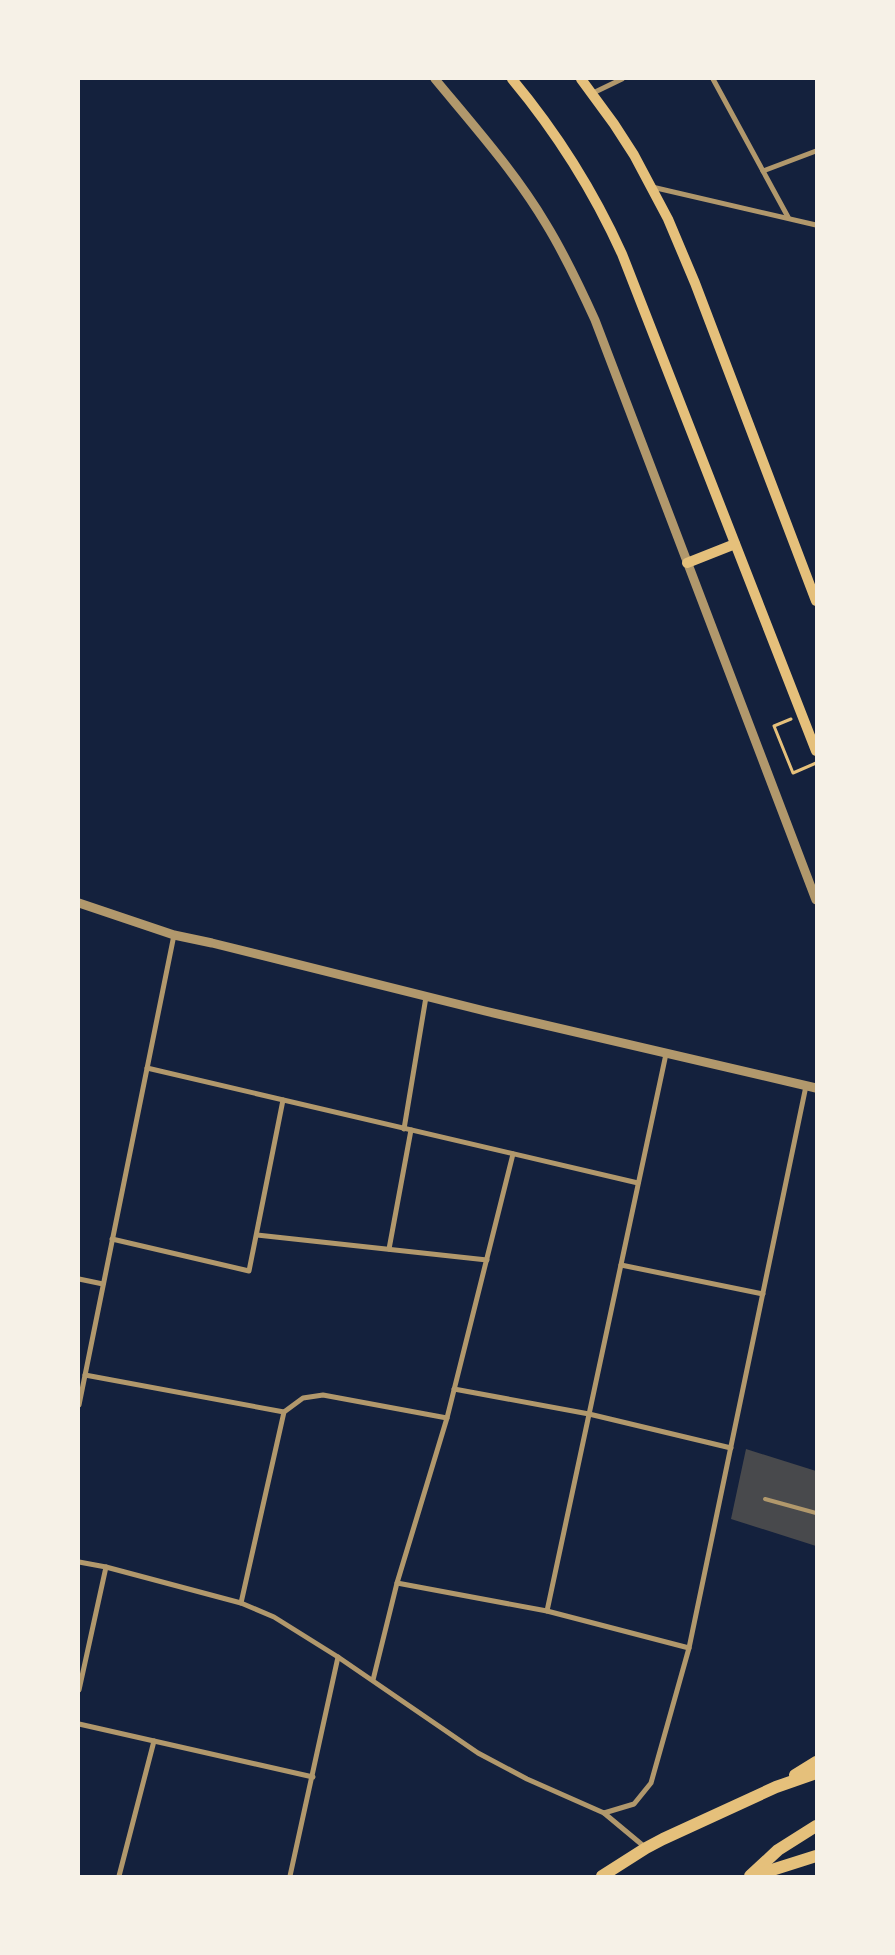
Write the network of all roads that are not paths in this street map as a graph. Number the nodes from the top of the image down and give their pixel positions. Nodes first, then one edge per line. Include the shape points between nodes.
1 (435, 79) edge
2 (512, 79) edge
3 (581, 79) edge
4 (622, 79) edge
5 (713, 79) edge
6 (593, 93) junction
7 (816, 151) edge
8 (763, 171) junction
9 (652, 187) junction
10 (788, 217) junction
11 (816, 225) edge
12 (735, 544) junction
13 (687, 563) junction
14 (816, 601) edge
15 (816, 751) edge
16 (816, 900) edge
17 (79, 903) edge
18 (174, 935) junction
19 (426, 997) junction
20 (666, 1054) junction
21 (147, 1068) junction
22 (806, 1086) junction
23 (816, 1088) edge
24 (283, 1100) junction
25 (404, 1129) junction
26 (411, 1130) junction
27 (513, 1154) junction
28 (638, 1184) junction
29 (256, 1235) junction
30 (112, 1239) junction
31 (389, 1250) junction
32 (487, 1260) junction
33 (621, 1265) junction
34 (79, 1279) edge
35 (104, 1284) junction
36 (763, 1294) junction
37 (85, 1374) junction
38 (454, 1389) junction
39 (79, 1405) edge
40 (284, 1412) junction
41 (589, 1414) junction
42 (447, 1418) junction
43 (731, 1448) junction
44 (764, 1498) dead end
45 (816, 1513) edge
46 (79, 1562) edge
47 (106, 1567) junction
48 (397, 1583) junction
49 (241, 1603) junction
50 (547, 1611) junction
51 (689, 1648) junction
52 (338, 1657) junction
53 (373, 1680) junction
54 (79, 1690) edge
55 (79, 1724) edge
56 (154, 1741) junction
57 (816, 1762) edge
58 (816, 1773) edge
59 (313, 1778) junction
60 (776, 1787) junction
61 (604, 1813) junction
62 (816, 1826) edge
63 (646, 1848) junction
64 (816, 1856) edge
65 (119, 1876) edge
66 (290, 1876) edge
67 (602, 1876) edge
68 (751, 1876) edge

1 - 13 street via 505,165 564,255 595,320
2 - 12 main road via 569,154 606,220 626,262
3 - 6 main road
4 - 6 street
5 - 8 street
6 - 9 main road
7 - 8 street
8 - 10 street
9 - 10 street
9 - 14 main road via 692,275
10 - 11 street
12 - 13 main road
12 - 15 main road
13 - 16 street
17 - 18 street
18 - 19 street
18 - 21 street
19 - 20 street
19 - 25 street
20 - 22 street
20 - 28 street
21 - 24 street
21 - 30 street
22 - 23 street
22 - 36 street
24 - 25 street
24 - 29 street
25 - 26 street
26 - 27 street
26 - 31 street
27 - 28 street
27 - 32 street
28 - 33 street
29 - 30 street via 249,1272
29 - 31 street
30 - 35 street
31 - 32 street
32 - 38 street
33 - 36 street
33 - 41 street
34 - 35 street
35 - 37 street
36 - 43 street
37 - 39 street
37 - 40 street
38 - 41 street
38 - 42 street
40 - 42 street via 303,1398 323,1395
40 - 49 street
41 - 43 street
41 - 50 street
42 - 48 street
43 - 51 street
44 - 45 lane
46 - 47 street
47 - 49 street
47 - 54 street
48 - 50 street
48 - 53 street
49 - 52 street via 274,1617
50 - 51 street
51 - 61 street via 651,1783 634,1804
52 - 53 street
52 - 59 street
53 - 61 street via 478,1754 527,1780
55 - 56 street
56 - 59 street
56 - 65 street
57 - 60 main road
58 - 60 main road
59 - 66 street
60 - 63 main road
61 - 63 street
62 - 68 main road via 778,1850
63 - 67 main road
64 - 68 main road

